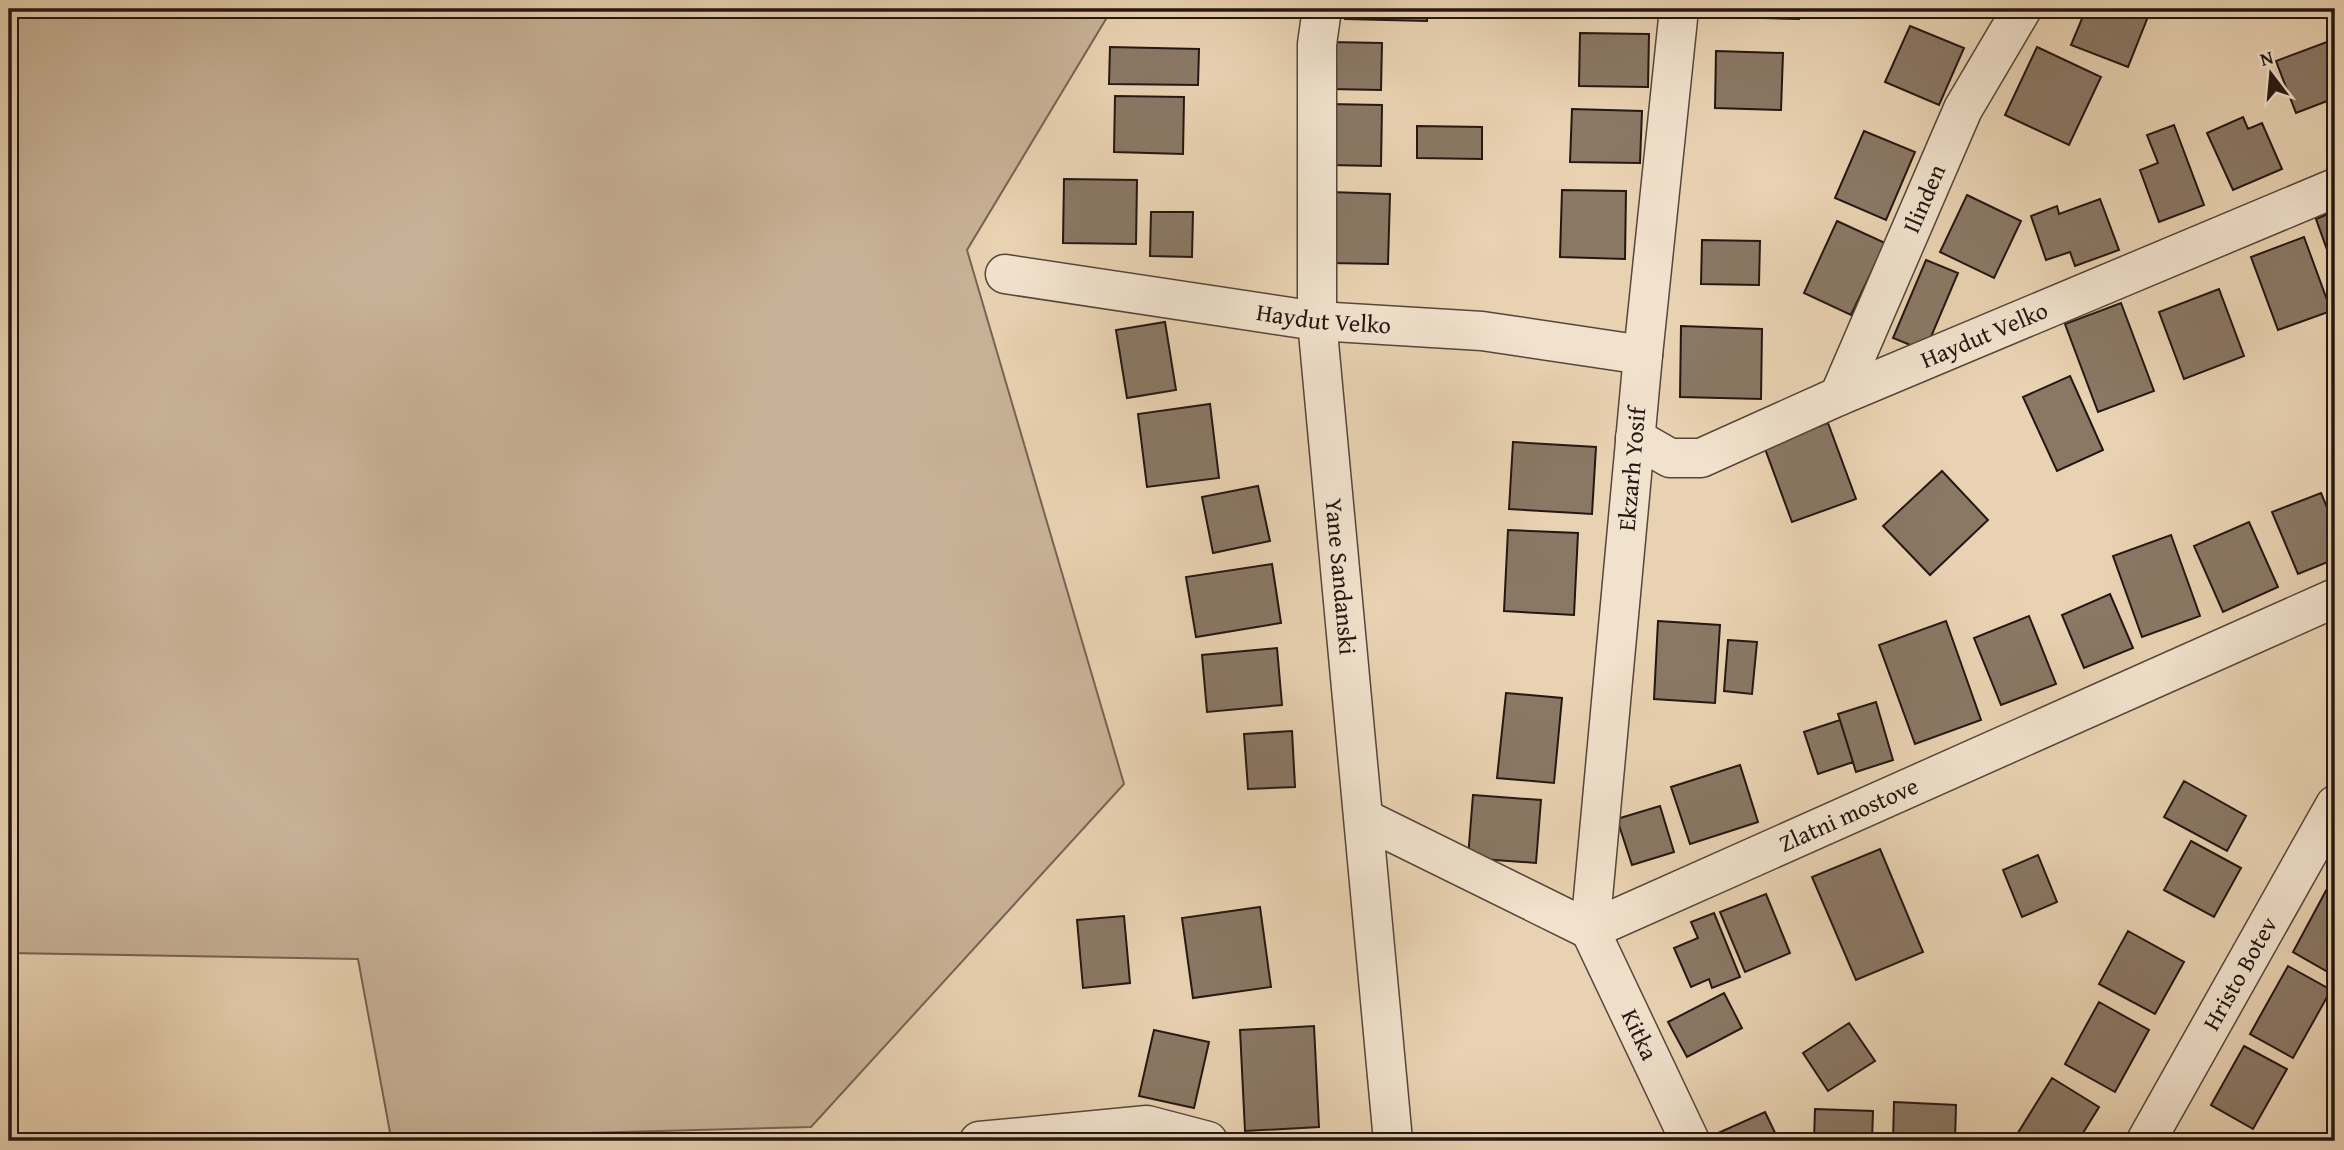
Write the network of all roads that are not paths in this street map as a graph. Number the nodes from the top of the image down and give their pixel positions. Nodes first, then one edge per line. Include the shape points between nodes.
1 (1322, 9) edge
2 (1679, 9) edge
3 (2022, 9) edge
4 (2335, 188) edge
5 (1005, 274) dead end
6 (1317, 321) junction
7 (1643, 355) junction
8 (1839, 396) junction
9 (1635, 438) junction
10 (2335, 598) edge
11 (2335, 805) edge
12 (1365, 819) junction
13 (1590, 930) junction
14 (979, 1141) edge
15 (1208, 1141) edge
16 (1393, 1141) edge
17 (1690, 1141) edge
18 (2146, 1141) edge

1 - 6 street, Yane Sandanski via 1317,44
2 - 7 street, Ekzarh Yosif
3 - 8 street, Ilinden via 1963,109
4 - 8 street, Haydut Velko
5 - 6 street, Haydut Velko
6 - 7 street, Haydut Velko via 1482,331
6 - 12 street, Yane Sandanski
7 - 9 street, Ekzarh Yosif
8 - 9 street, Haydut Velko via 1701,458 1670,458
9 - 13 street, Ekzarh Yosif
10 - 13 street, Zlatni mostove
11 - 18 street, Hristo Botev
12 - 13 street
12 - 16 street, Yane Sandanski
13 - 17 street, Kitka
14 - 15 street via 1147,1125

